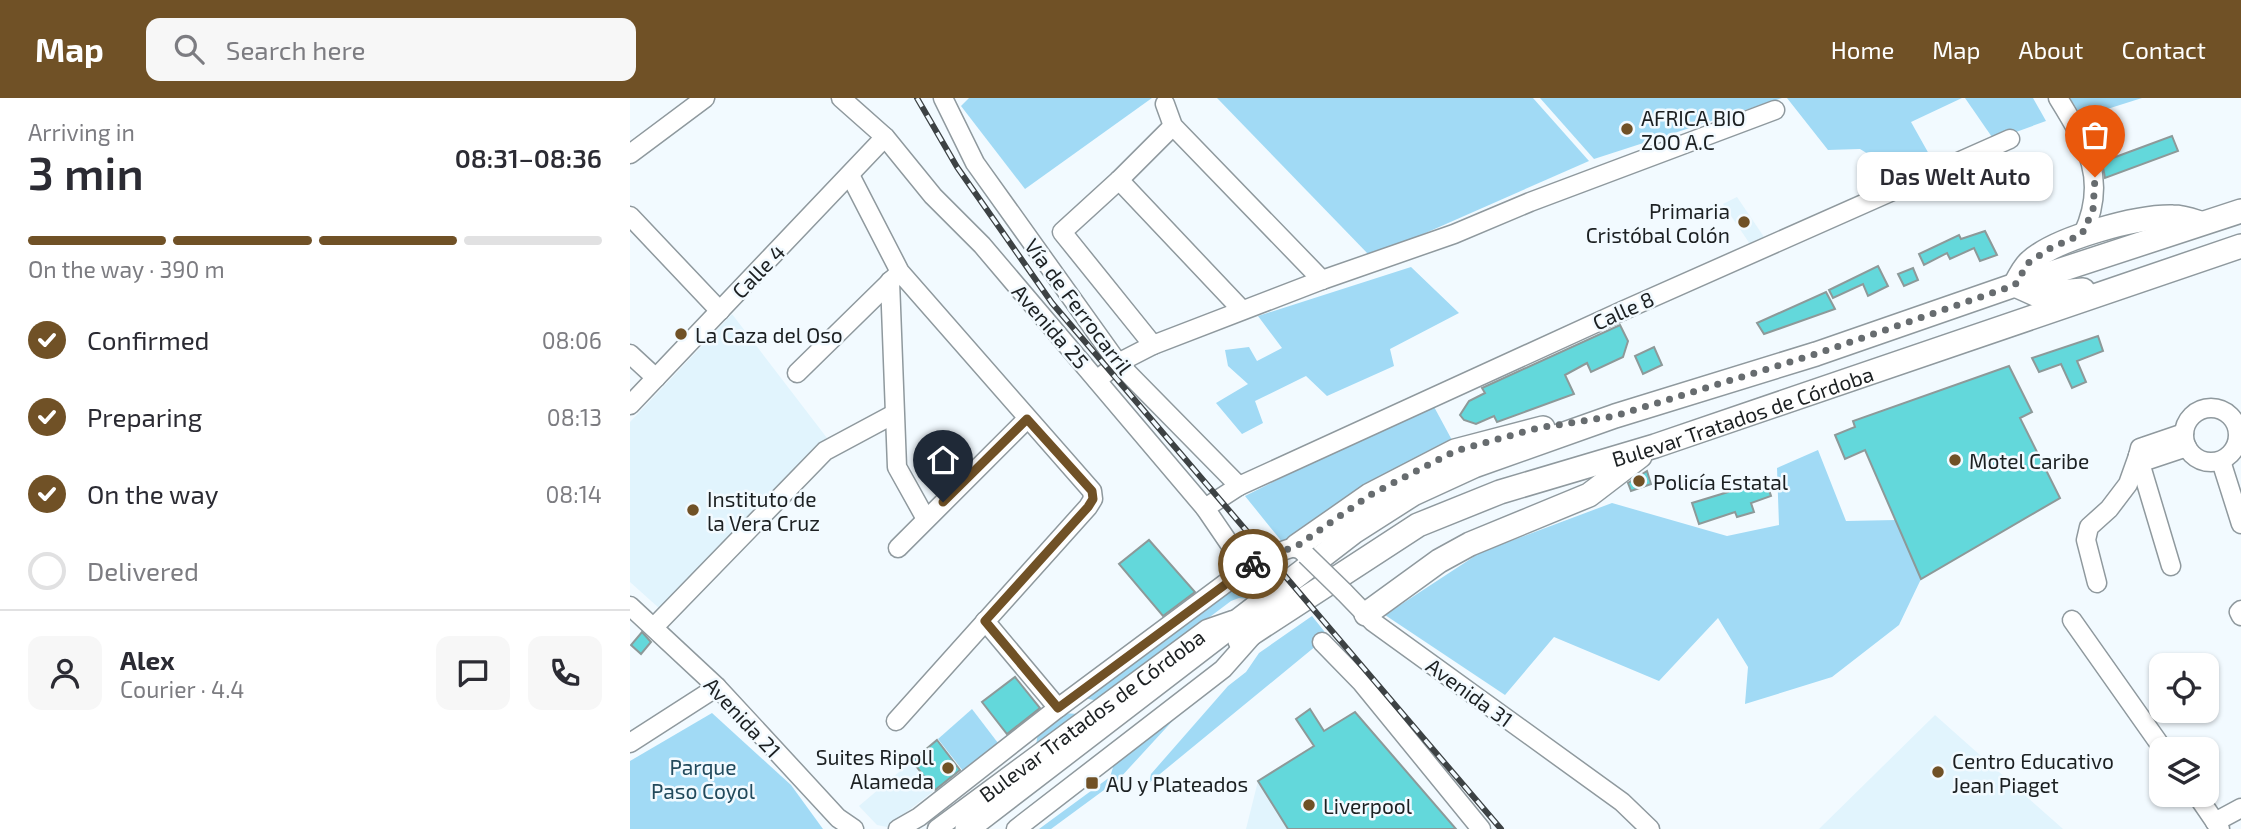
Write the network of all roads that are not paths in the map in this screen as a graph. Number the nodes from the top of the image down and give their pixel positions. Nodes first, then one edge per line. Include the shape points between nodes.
1 (705, 98) edge
2 (841, 98) edge
3 (2058, 98) edge
4 (948, 101) edge
5 (1165, 104) dead end
6 (1775, 110) dead end
7 (1173, 125) junction
8 (885, 137) junction
9 (2010, 139) dead end
10 (630, 154) edge
11 (850, 175) junction
12 (1119, 180) junction
13 (2241, 211) edge
14 (630, 216) edge
15 (2203, 224) junction
16 (2082, 234) junction
17 (2241, 246) edge
18 (895, 277) junction
19 (1322, 280) junction
20 (2015, 285) junction
21 (2119, 287) junction
22 (1241, 310) junction
23 (720, 311) junction
24 (1153, 345) junction
25 (630, 354) edge
26 (1118, 363) junction
27 (797, 373) dead end
28 (656, 378) junction
29 (1097, 380) junction
30 (630, 405) edge
31 (894, 414) junction
32 (1615, 416) junction
33 (1027, 419) junction
34 (2238, 425) edge
35 (2186, 440) junction
36 (1655, 446) junction
37 (2138, 456) junction
38 (2221, 460) junction
39 (1239, 486) junction
40 (1205, 508) junction
41 (926, 519) junction
42 (2241, 524) edge
43 (898, 548) dead end
44 (1301, 550) junction
45 (2171, 566) dead end
46 (1246, 568) junction
47 (2097, 583) dead end
48 (630, 606) edge
49 (2241, 610) edge
50 (1366, 614) junction
51 (2241, 616) edge
52 (1258, 618) junction
53 (2072, 620) dead end
54 (985, 621) junction
55 (654, 627) junction
56 (1322, 642) dead end
57 (717, 687) junction
58 (1058, 708) junction
59 (1097, 711) junction
60 (896, 721) dead end
61 (1025, 734) junction
62 (2155, 737) edge
63 (630, 743) edge
64 (1027, 762) junction
65 (2205, 807) edge
66 (2241, 808) edge
67 (841, 825) edge
68 (2218, 825) edge
69 (854, 829) edge
70 (869, 829) edge
71 (898, 829) edge
72 (937, 829) edge
73 (968, 829) edge
74 (992, 829) edge
75 (1016, 829) edge
76 (1481, 829) edge
77 (1650, 829) edge

1 - 10 street
2 - 8 street, Avenida 25
3 - 16 street via 2091,157 2095,177 2093,210
4 - 26 street, Vía de Ferrocarril via 975,163
5 - 7 street
6 - 19 street
7 - 12 street
7 - 19 street
8 - 11 street, Calle 4
8 - 29 street, Avenida 25
9 - 39 street, Calle 8
11 - 18 street
11 - 23 street, Calle 4
12 - 22 street
12 - 24 street via 1062,232
13 - 15 main road, Bulevar Tratados de Córdoba
14 - 23 street
15 - 16 main road via 2163,217
15 - 20 main road, Bulevar Tratados de Córdoba
16 - 20 main road via 2028,263
17 - 21 main road, Bulevar Tratados de Córdoba
18 - 27 street
18 - 31 street
18 - 33 street
19 - 22 street
20 - 21 main road via 2035,293
20 - 32 main road, Bulevar Tratados de Córdoba via 1816,354
21 - 36 main road, Bulevar Tratados de Córdoba
22 - 24 street
23 - 28 street, Calle 4
24 - 26 street
25 - 28 street
26 - 29 street
26 - 39 street, Vía de Ferrocarril
28 - 30 street, Calle 4
29 - 40 street, Avenida 25
31 - 41 street via 897,467
31 - 55 street via 825,451
32 - 44 main road via 1538,428 1455,451 1370,495
32 - 52 main road, Bulevar Tratados de Córdoba via 1474,466 1413,494 1354,531
33 - 41 street
33 - 54 street via 1092,491 1093,499
34 - 35 street via 2225,412 2208,409 2192,416
34 - 38 street via 2238,442
35 - 37 street via 2145,461
35 - 38 street via 2195,457
36 - 50 main road via 1589,495 1470,544
36 - 52 main road, Bulevar Tratados de Córdoba via 1500,492 1418,525
37 - 45 street
37 - 47 street via 2128,484 2089,527 2086,540
38 - 42 street
39 - 40 street
40 - 46 street, Avenida 25
41 - 43 street
44 - 46 street via 1267,556
44 - 50 street, Avenida 31, bridge
46 - 58 street
48 - 55 street, Avenida 21
49 - 51 street
50 - 77 street, Avenida 31 via 1622,802
52 - 59 street, Bulevar Tratados de Córdoba via 1208,629
52 - 73 main road, Bulevar Tratados de Córdoba
52 - 74 main road, Bulevar Tratados de Córdoba
52 - 75 street, Bulevar Tratados de Córdoba via 1223,669
53 - 62 street
54 - 58 street
54 - 60 street
55 - 57 street, Avenida 21
56 - 76 street via 1362,683
57 - 63 street
57 - 67 street, Avenida 21
58 - 59 street
58 - 61 street
59 - 64 street, Bulevar Tratados de Córdoba
61 - 64 street
61 - 71 street
64 - 72 street, Bulevar Tratados de Córdoba
65 - 68 street
66 - 68 street
67 - 69 street, Avenida 21
67 - 70 street

